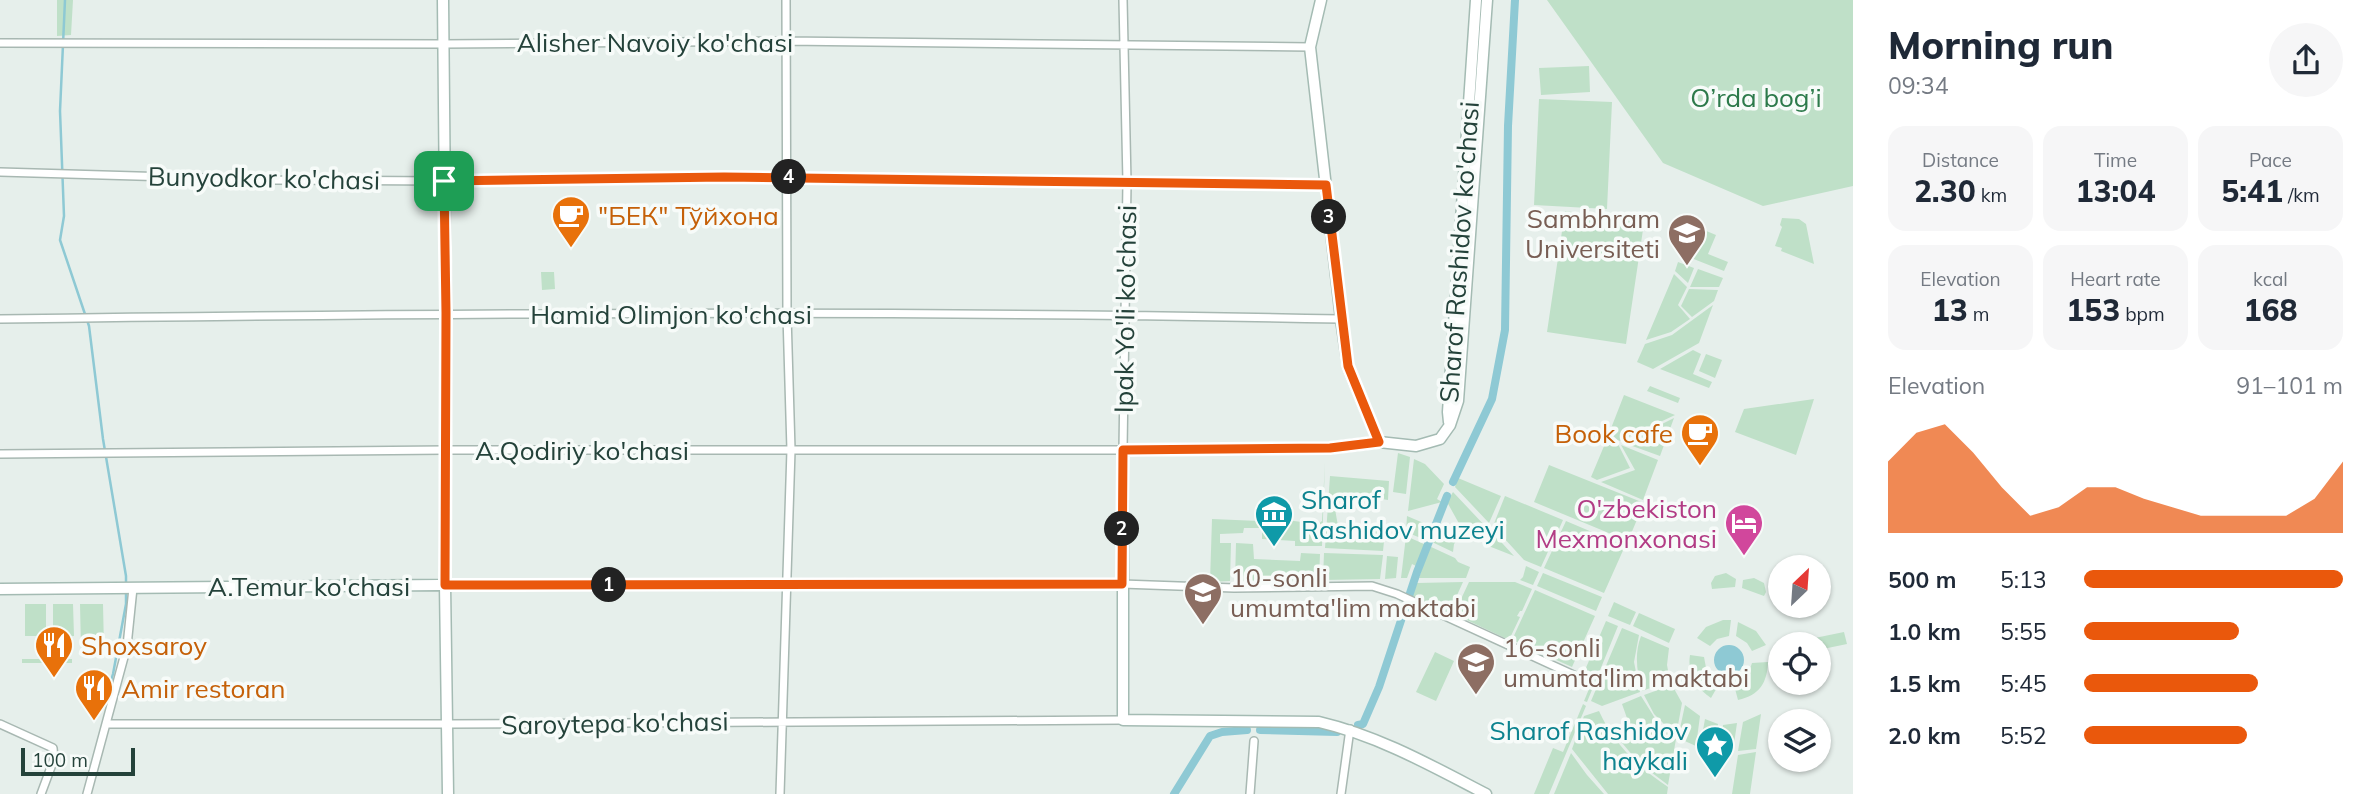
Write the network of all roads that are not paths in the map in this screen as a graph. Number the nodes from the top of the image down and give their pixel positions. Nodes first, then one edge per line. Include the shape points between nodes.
1 (443, 0) edge
2 (786, 0) edge
3 (1123, 0) edge
4 (1321, 0) edge
5 (1476, 0) edge
6 (1487, 0) edge
7 (786, 41) junction
8 (0, 43) edge
9 (443, 44) junction
10 (1125, 46) junction
11 (1310, 47) junction
12 (0, 172) edge
13 (786, 177) junction
14 (444, 181) junction
15 (1127, 182) junction
16 (1326, 185) junction
17 (446, 313) junction
18 (787, 315) junction
19 (1124, 315) junction
20 (0, 318) edge
21 (1341, 320) junction
22 (1450, 425) junction
23 (1379, 442) junction
24 (446, 450) junction
25 (790, 450) junction
26 (1123, 450) junction
27 (0, 454) edge
28 (1122, 584) junction
29 (445, 585) junction
30 (788, 586) junction
31 (133, 588) junction
32 (0, 589) edge
33 (1578, 677) dead end
34 (1123, 720) junction
35 (781, 721) junction
36 (0, 723) edge
37 (107, 724) junction
38 (447, 724) junction
39 (1350, 729) junction
40 (1254, 741) dead end
41 (41, 794) edge
42 (87, 794) edge
43 (448, 794) edge
44 (780, 794) edge
45 (1250, 794) edge
46 (1341, 794) edge
47 (1486, 794) edge

1 - 9 street
2 - 7 street
3 - 10 street, Ipak Yo'li ko'chasi
4 - 11 street
5 - 22 street, Sharof Rashidov ko'chasi
6 - 22 street via 1458,401
7 - 9 street, Alisher Navoiy ko'chasi
7 - 10 street, Alisher Navoiy ko'chasi
7 - 13 street
8 - 9 street, Alisher Navoiy ko'chasi
9 - 14 street
10 - 11 street, Alisher Navoiy ko'chasi
10 - 15 street, Ipak Yo'li ko'chasi
11 - 16 street
12 - 14 street, Bunyodkor ko'chasi
13 - 14 street, Bunyodkor ko'chasi
13 - 15 street, Bunyodkor ko'chasi
13 - 18 street
14 - 17 street
15 - 16 street, Bunyodkor ko'chasi
15 - 19 street, Ipak Yo'li ko'chasi
16 - 21 street
17 - 18 street, Hamid Olimjon ko'chasi
17 - 20 street, Hamid Olimjon ko'chasi
17 - 24 street
18 - 19 street, Hamid Olimjon ko'chasi
18 - 25 street
19 - 21 street, Hamid Olimjon ko'chasi
19 - 26 street, Ipak Yo'li ko'chasi
21 - 23 street via 1348,366
22 - 23 street, Sharof Rashidov ko'chasi via 1440,439 1416,446
23 - 26 street, Sharof Rashidov ko'chasi via 1330,448
24 - 25 street, A.Qodiriy ko'chasi
24 - 27 street, A.Qodiriy ko'chasi
24 - 29 street
25 - 26 street, A.Qodiriy ko'chasi
25 - 30 street
26 - 28 street
28 - 30 street, A.Temur ko'chasi
28 - 33 street via 1372,586
28 - 34 street
29 - 30 street, A.Temur ko'chasi
29 - 31 street, A.Temur ko'chasi
29 - 38 street
30 - 35 street
31 - 32 street, A.Temur ko'chasi
31 - 37 street via 127,646
34 - 35 street, Saroytepa ko'chasi
34 - 39 street via 1319,722
35 - 38 street, Saroytepa ko'chasi
35 - 44 street
36 - 41 street via 53,748 54,759
37 - 38 street, Saroytepa ko'chasi
37 - 42 street
38 - 43 street
39 - 46 street
39 - 47 street
40 - 45 street

